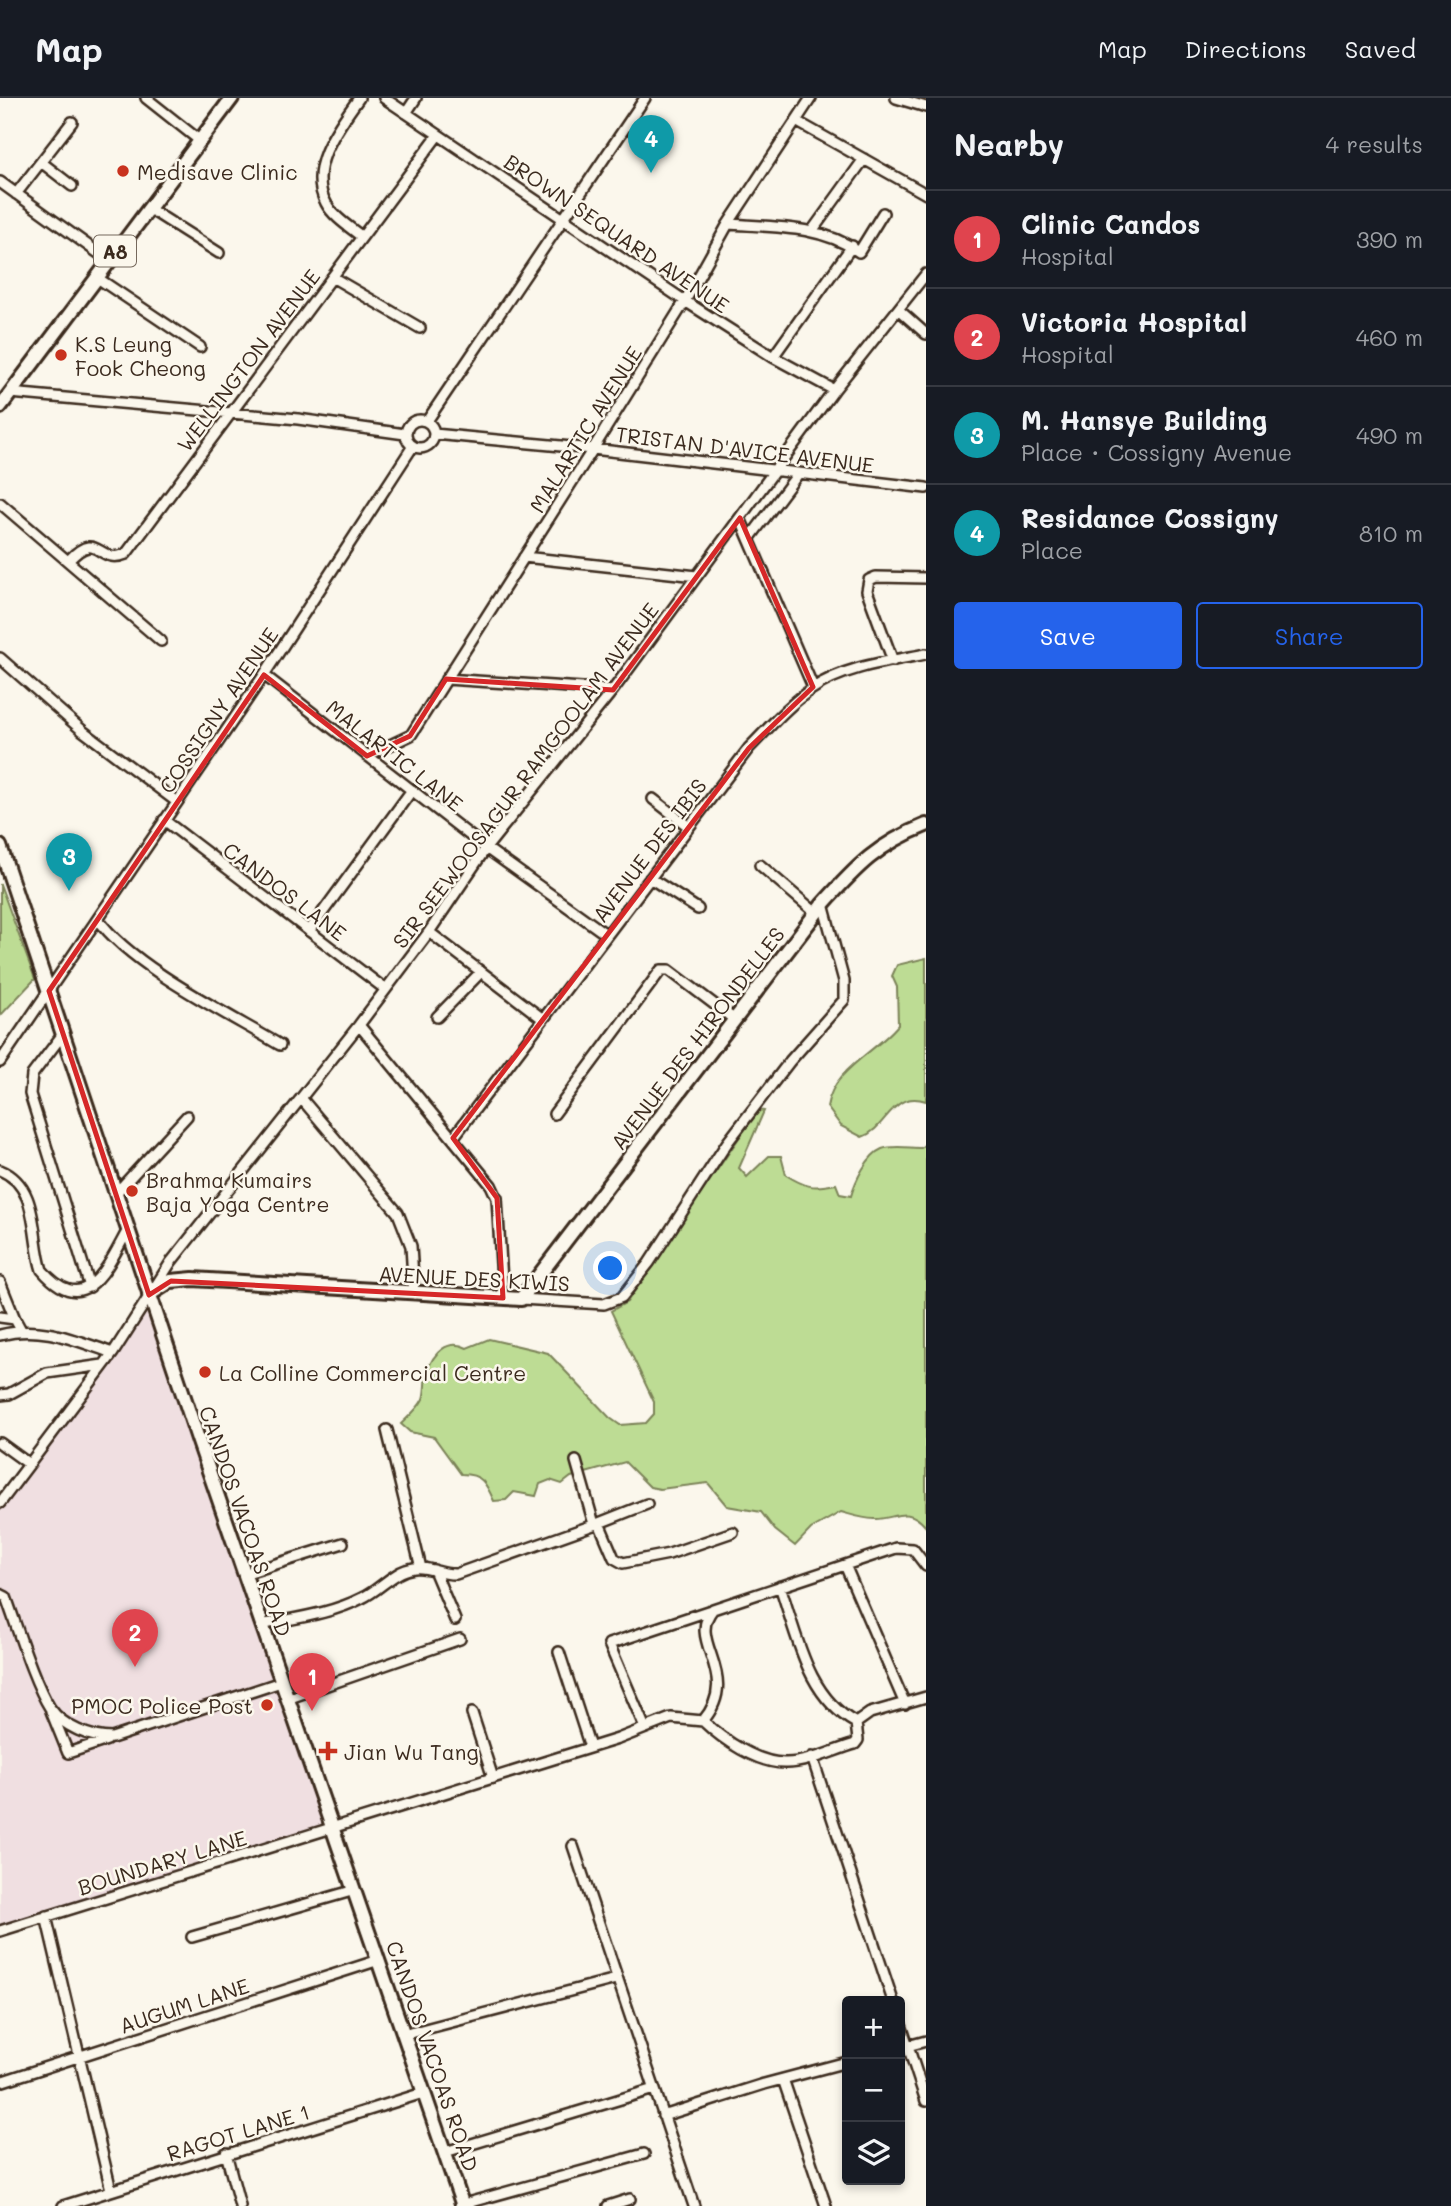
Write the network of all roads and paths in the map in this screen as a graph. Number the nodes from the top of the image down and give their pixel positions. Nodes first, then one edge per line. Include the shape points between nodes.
1 (146, 98) edge
2 (232, 98) edge
3 (359, 98) edge
4 (384, 98) edge
5 (416, 98) edge
6 (645, 98) edge
7 (811, 98) edge
8 (896, 98) edge
9 (926, 107) edge
10 (406, 113) junction
11 (796, 121) junction
12 (72, 122) dead end
13 (438, 135) junction
14 (199, 141) junction
15 (864, 159) junction
16 (41, 162) junction
17 (0, 182) edge
18 (72, 186) dead end
19 (16, 194) junction
20 (926, 194) edge
21 (148, 208) junction
22 (883, 213) dead end
23 (565, 219) junction
24 (728, 224) junction
25 (812, 231) junction
26 (362, 237) junction
27 (852, 246) junction
28 (219, 253) dead end
29 (108, 260) junction
30 (926, 274) edge
31 (96, 277) junction
32 (332, 277) junction
33 (685, 301) junction
34 (899, 310) junction
35 (420, 328) dead end
36 (926, 334) edge
37 (200, 347) dead end
38 (774, 357) junction
39 (834, 390) junction
40 (10, 393) junction
41 (0, 407) edge
42 (230, 413) junction
43 (427, 422) junction
44 (405, 434) junction
45 (434, 434) junction
46 (413, 446) junction
47 (593, 449) junction
48 (777, 472) junction
49 (798, 474) junction
50 (926, 488) edge
51 (0, 503) edge
52 (740, 518) junction
53 (749, 538) junction
54 (524, 557) junction
55 (69, 560) junction
56 (697, 576) junction
57 (926, 578) edge
58 (161, 641) dead end
59 (926, 654) edge
60 (0, 658) edge
61 (893, 661) junction
62 (264, 675) junction
63 (446, 679) junction
64 (814, 687) junction
65 (613, 690) junction
66 (368, 756) junction
67 (412, 790) junction
68 (653, 799) dead end
69 (177, 802) junction
70 (164, 820) junction
71 (926, 825) edge
72 (689, 827) junction
73 (0, 846) edge
74 (486, 848) junction
75 (760, 865) dead end
76 (650, 878) junction
77 (820, 908) junction
78 (698, 909) dead end
79 (98, 919) junction
80 (309, 931) junction
81 (429, 932) junction
82 (607, 935) junction
83 (481, 972) junction
84 (385, 989) junction
85 (49, 991) junction
86 (437, 1017) dead end
87 (543, 1019) junction
88 (735, 1020) junction
89 (359, 1025) junction
90 (63, 1034) junction
91 (280, 1045) dead end
92 (0, 1062) edge
93 (300, 1098) junction
94 (554, 1114) dead end
95 (187, 1116) dead end
96 (453, 1138) junction
97 (0, 1170) edge
98 (10, 1176) junction
99 (0, 1184) edge
100 (117, 1192) junction
101 (129, 1228) junction
102 (0, 1282) edge
103 (90, 1287) junction
104 (414, 1294) junction
105 (149, 1295) junction
106 (503, 1298) junction
107 (521, 1299) junction
108 (0, 1317) edge
109 (15, 1319) junction
110 (21, 1330) junction
111 (0, 1335) edge
112 (113, 1353) junction
113 (103, 1365) junction
114 (0, 1395) edge
115 (387, 1430) dead end
116 (0, 1443) edge
117 (576, 1461) dead end
118 (29, 1464) junction
119 (0, 1503) edge
120 (647, 1504) dead end
121 (596, 1523) junction
122 (733, 1532) dead end
123 (343, 1543) dead end
124 (845, 1565) junction
125 (926, 1566) edge
126 (421, 1568) junction
127 (435, 1570) junction
128 (244, 1574) junction
129 (780, 1586) junction
130 (0, 1594) edge
131 (713, 1609) junction
132 (455, 1620) dead end
133 (261, 1625) junction
134 (460, 1639) dead end
135 (559, 1652) dead end
136 (281, 1682) junction
137 (926, 1697) edge
138 (287, 1699) junction
139 (905, 1703) junction
140 (51, 1709) junction
141 (472, 1713) dead end
142 (703, 1721) junction
143 (856, 1723) junction
144 (645, 1728) junction
145 (112, 1738) junction
146 (590, 1747) junction
147 (812, 1757) junction
148 (494, 1778) junction
149 (334, 1828) junction
150 (573, 1846) dead end
151 (355, 1890) junction
152 (46, 1916) junction
153 (0, 1931) edge
154 (192, 1937) dead end
155 (379, 1960) junction
156 (616, 1979) junction
157 (891, 1996) edge
158 (406, 2034) junction
159 (926, 2041) edge
160 (905, 2047) edge
161 (905, 2049) edge
162 (78, 2059) junction
163 (842, 2063) edge
164 (783, 2079) junction
165 (0, 2082) edge
166 (654, 2089) junction
167 (424, 2093) junction
168 (926, 2101) edge
169 (663, 2116) junction
170 (445, 2152) junction
171 (226, 2153) junction
172 (644, 2154) dead end
173 (111, 2190) junction
174 (631, 2199) dead end
175 (63, 2206) edge
176 (240, 2206) edge
177 (461, 2206) edge
178 (608, 2206) edge
179 (694, 2206) edge
180 (826, 2206) edge

1 - 14 street
2 - 14 main road, A8
3 - 26 street via 327,147 322,179 326,203
4 - 10 street, BROWN SEQUARD AVENUE
5 - 10 street
6 - 23 street
7 - 11 street, MALARTIC AVENUE
8 - 9 street
10 - 13 street, BROWN SEQUARD AVENUE
11 - 15 street
11 - 24 street, MALARTIC AVENUE
12 - 16 street
13 - 23 street, BROWN SEQUARD AVENUE
13 - 26 street, WELLINGTON AVENUE
14 - 21 main road, A8
15 - 20 street
15 - 25 street
16 - 18 street
16 - 19 street
17 - 19 street
19 - 29 street
21 - 28 street
21 - 29 main road, A8
22 - 27 street via 859,252
23 - 33 street, BROWN SEQUARD AVENUE
23 - 43 street
24 - 25 street
24 - 33 street, MALARTIC AVENUE
25 - 27 street
26 - 32 street, WELLINGTON AVENUE
27 - 38 street
29 - 31 main road, A8
30 - 34 street, SIR SEEWOOSAGUR RAMGOOLAM AVENUE
31 - 37 street
31 - 40 main road, A8
32 - 35 street
32 - 42 street, WELLINGTON AVENUE
33 - 38 street, BROWN SEQUARD AVENUE
33 - 47 street, MALARTIC AVENUE
34 - 36 street
34 - 39 street, SIR SEEWOOSAGUR RAMGOOLAM AVENUE
38 - 39 street, BROWN SEQUARD AVENUE
39 - 48 street, SIR SEEWOOSAGUR RAMGOOLAM AVENUE
40 - 41 main road, A8
40 - 42 street
42 - 44 street
42 - 55 street, WELLINGTON AVENUE via 126,554 111,557 89,546 81,547
43 - 44 street via 412,422
43 - 45 street
44 - 46 street
45 - 46 street via 427,446
45 - 47 street, TRISTAN D'AVICE AVENUE
46 - 62 street, COSSIGNY AVENUE
47 - 48 street, TRISTAN D'AVICE AVENUE
47 - 54 street, MALARTIC AVENUE
48 - 49 street, TRISTAN D'AVICE AVENUE
48 - 52 street, SIR SEEWOOSAGUR RAMGOOLAM AVENUE
49 - 50 street, TRISTAN D'AVICE AVENUE
49 - 53 street
51 - 55 street
52 - 53 street
52 - 56 street, SIR SEEWOOSAGUR RAMGOOLAM AVENUE
53 - 64 street
54 - 56 street
54 - 63 street, MALARTIC AVENUE
55 - 58 street
56 - 65 street, SIR SEEWOOSAGUR RAMGOOLAM AVENUE
57 - 61 street via 876,577 866,586
59 - 61 street, AVENUE DES IBIS
60 - 69 street via 83,731
61 - 64 street, AVENUE DES IBIS
62 - 66 street, MALARTIC LANE
62 - 69 street, COSSIGNY AVENUE
63 - 65 street
63 - 66 street, MALARTIC AVENUE via 411,735
64 - 72 street, AVENUE DES IBIS via 749,748
65 - 74 street, SIR SEEWOOSAGUR RAMGOOLAM AVENUE
66 - 67 street, MALARTIC LANE
67 - 74 street, MALARTIC LANE
67 - 80 street
68 - 72 street
69 - 70 street, COSSIGNY AVENUE
70 - 79 street, COSSIGNY AVENUE
70 - 80 street, CANDOS LANE
71 - 77 main road, AVENUE DES HIRONDELLES via 884,844 860,863
72 - 76 street, AVENUE DES IBIS
73 - 85 main road, CANDOS VACOAS ROAD
74 - 81 street, SIR SEEWOOSAGUR RAMGOOLAM AVENUE
74 - 82 street, MALARTIC LANE
75 - 77 street
76 - 78 street
76 - 82 street, AVENUE DES IBIS
77 - 88 main road, AVENUE DES HIRONDELLES
77 - 107 street, AVENUE DES KIWIS via 845,981 844,1000 727,1143 649,1263 622,1297 612,1302
79 - 85 street, COSSIGNY AVENUE
79 - 91 street via 116,941
80 - 84 street, CANDOS LANE
81 - 83 street
81 - 84 street, SIR SEEWOOSAGUR RAMGOOLAM AVENUE
82 - 87 street, AVENUE DES IBIS
83 - 86 street
83 - 87 street
84 - 89 street, SIR SEEWOOSAGUR RAMGOOLAM AVENUE
85 - 90 main road, CANDOS VACOAS ROAD
85 - 92 street, COSSIGNY AVENUE
87 - 96 street, AVENUE DES IBIS
88 - 94 street via 669,970 662,970
88 - 107 main road, AVENUE DES HIRONDELLES
89 - 93 street, SIR SEEWOOSAGUR RAMGOOLAM AVENUE
89 - 96 street
90 - 100 main road, CANDOS VACOAS ROAD
90 - 103 street via 32,1075 30,1094
93 - 104 street via 398,1213 411,1246
93 - 105 street, SIR SEEWOOSAGUR RAMGOOLAM AVENUE
95 - 100 street
96 - 106 street via 485,1175 497,1198
97 - 98 street
98 - 99 street
98 - 103 street via 31,1209 42,1270 69,1289
100 - 101 main road, CANDOS VACOAS ROAD
101 - 103 street via 101,1279
101 - 105 main road, CANDOS VACOAS ROAD
102 - 109 street
104 - 105 main road, AVENUE DES KIWIS via 193,1279 171,1282
104 - 106 main road, AVENUE DES KIWIS
105 - 112 street, SIR SEEWOOSAGUR RAMGOOLAM AVENUE
105 - 128 main road, CANDOS VACOAS ROAD
106 - 107 main road, AVENUE DES KIWIS
108 - 109 street
109 - 110 street
110 - 111 street
110 - 112 street via 50,1332
112 - 113 street, SIR SEEWOOSAGUR RAMGOOLAM AVENUE
113 - 114 street via 47,1373
113 - 118 street, SIR SEEWOOSAGUR RAMGOOLAM AVENUE
115 - 126 street
116 - 118 street
117 - 121 street
118 - 119 street, SIR SEEWOOSAGUR RAMGOOLAM AVENUE
120 - 121 street
121 - 122 street via 614,1558 623,1563 669,1554
121 - 127 street via 475,1569 444,1575
123 - 128 street
124 - 125 street via 906,1546
124 - 129 street
124 - 139 street
126 - 127 street
126 - 133 street via 399,1572 364,1598 338,1609
127 - 132 street
128 - 133 main road, CANDOS VACOAS ROAD
129 - 131 street
129 - 143 street via 809,1671 822,1695 838,1714
130 - 140 street via 6,1597
131 - 142 street via 704,1630 719,1693
131 - 144 street via 609,1644
133 - 136 main road, CANDOS VACOAS ROAD
134 - 138 street
135 - 146 street
136 - 138 main road, CANDOS VACOAS ROAD
136 - 145 street
137 - 139 street
138 - 149 main road, CANDOS VACOAS ROAD
139 - 143 street via 870,1713
140 - 145 street via 78,1730
140 - 145 street via 68,1754
141 - 148 street
142 - 144 street, BOUNDARY LANE via 671,1718
142 - 147 street via 715,1733 771,1761
143 - 147 street via 859,1736 855,1744
144 - 146 street, BOUNDARY LANE
146 - 148 street, BOUNDARY LANE
147 - 157 street
148 - 149 street, BOUNDARY LANE
149 - 151 main road, CANDOS VACOAS ROAD
149 - 152 street, BOUNDARY LANE
150 - 156 street
151 - 154 street
151 - 155 main road, CANDOS VACOAS ROAD
152 - 153 street, BOUNDARY LANE
152 - 162 street
155 - 158 main road, CANDOS VACOAS ROAD
155 - 162 street, AUGUM LANE
156 - 158 street
156 - 166 street
158 - 167 main road, CANDOS VACOAS ROAD
159 - 160 street
161 - 168 street
162 - 165 street, AUGUM LANE
162 - 173 street
163 - 164 street
164 - 169 street
164 - 180 street
166 - 169 street
166 - 170 street
167 - 170 main road, CANDOS VACOAS ROAD
167 - 171 street, RAGOT LANE 1
169 - 179 street
170 - 177 main road, CANDOS VACOAS ROAD
171 - 173 street, RAGOT LANE 1
171 - 176 street
172 - 177 street
173 - 175 street, RAGOT LANE 1
174 - 178 street

